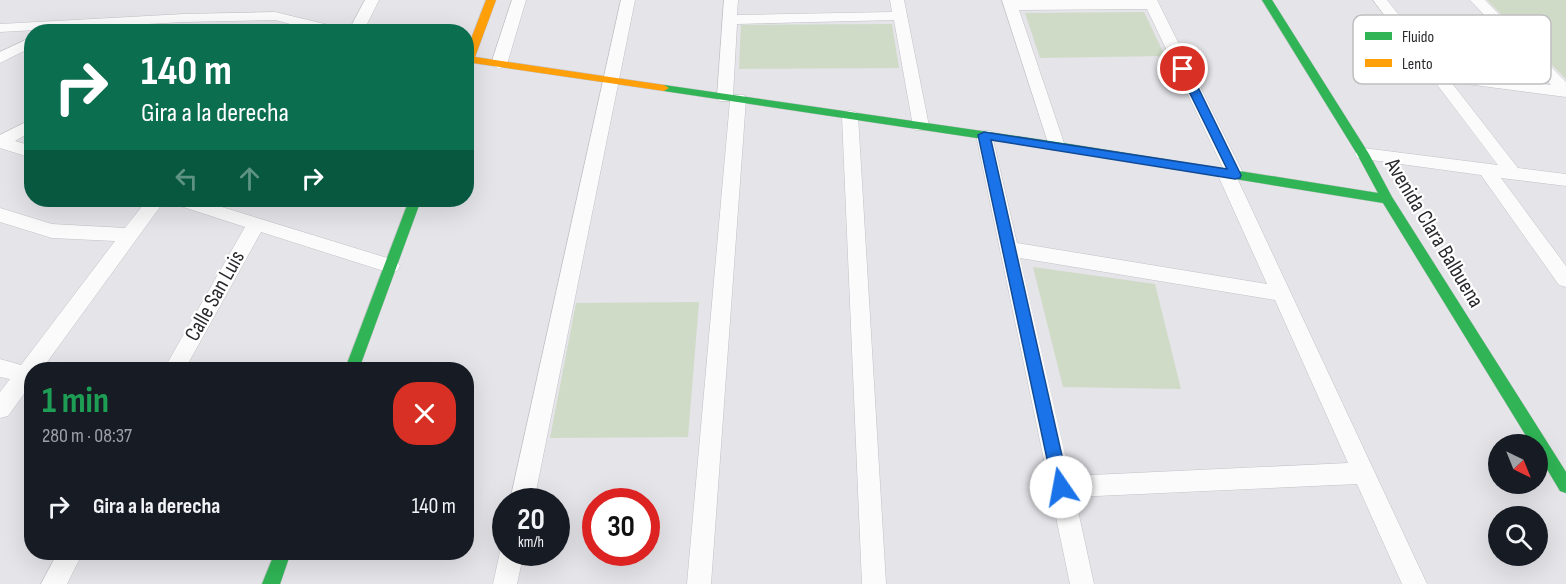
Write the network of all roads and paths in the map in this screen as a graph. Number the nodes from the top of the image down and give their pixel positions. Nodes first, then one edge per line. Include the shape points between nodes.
1 (237, 0) edge
2 (372, 0) edge
3 (491, 0) edge
4 (519, 0) edge
5 (627, 0) edge
6 (731, 0) edge
7 (897, 0) edge
8 (1267, 0) edge
9 (1380, 0) edge
10 (1478, 0) edge
11 (1151, 2) edge
12 (1010, 3) edge
13 (1391, 15) edge
14 (1493, 15) edge
15 (900, 16) junction
16 (217, 17) junction
17 (730, 20) junction
18 (115, 24) edge
19 (206, 24) edge
20 (308, 24) edge
21 (359, 24) edge
22 (0, 28) edge
23 (24, 28) edge
24 (24, 45) edge
25 (474, 46) edge
26 (0, 58) edge
27 (474, 62) edge
28 (499, 64) junction
29 (1551, 75) edge
30 (611, 81) junction
31 (1444, 84) edge
32 (1510, 84) edge
33 (1566, 91) edge
34 (732, 98) junction
35 (850, 116) junction
36 (921, 126) junction
37 (24, 128) edge
38 (984, 135) junction
39 (0, 142) edge
40 (1058, 146) junction
41 (24, 150) edge
42 (1363, 154) junction
43 (1485, 168) junction
44 (1512, 172) junction
45 (1231, 174) junction
46 (1566, 180) edge
47 (1387, 199) junction
48 (151, 207) edge
49 (202, 207) edge
50 (413, 207) edge
51 (0, 215) edge
52 (256, 224) junction
53 (129, 236) junction
54 (1009, 249) junction
55 (390, 266) junction
56 (1566, 280) edge
57 (1282, 294) junction
58 (35, 362) edge
59 (178, 362) edge
60 (355, 362) edge
61 (0, 368) edge
62 (24, 375) edge
63 (24, 376) edge
64 (0, 409) edge
65 (1364, 473) junction
66 (1566, 486) edge
67 (1061, 487) junction
68 (525, 488) edge
69 (66, 560) edge
70 (278, 560) edge
71 (509, 566) edge
72 (53, 584) edge
73 (264, 584) edge
74 (505, 584) edge
75 (699, 584) edge
76 (874, 584) edge
77 (1082, 584) edge
78 (1415, 584) edge

1 - 16 street
2 - 21 street
3 - 25 street
4 - 28 street
5 - 30 street
6 - 17 street
7 - 15 street
8 - 42 street, Avenida Clara Balbuena
9 - 13 street
10 - 14 street
11 - 12 street
11 - 45 street
12 - 40 street
15 - 17 street
15 - 36 street
16 - 18 street
16 - 19 street
16 - 20 street via 275,16
17 - 34 street
22 - 23 street
24 - 26 street
27 - 28 street
28 - 30 street
29 - 33 street
30 - 34 street
30 - 68 street
31 - 44 street
32 - 33 street
34 - 35 street
34 - 75 street
35 - 36 street
35 - 76 street
36 - 38 street
37 - 39 street
38 - 40 street
38 - 54 street
39 - 41 street
40 - 45 street
42 - 43 street
42 - 47 street, Avenida Clara Balbuena
43 - 44 street
43 - 56 street
44 - 46 street
45 - 47 street
45 - 57 street
47 - 66 street, Avenida Clara Balbuena
48 - 53 street
49 - 52 street
50 - 55 street
51 - 53 street via 52,231
52 - 55 street
52 - 59 street, Calle San Luis
53 - 58 street
54 - 57 street
54 - 67 street
55 - 60 street
57 - 65 street
61 - 62 street
63 - 64 street
65 - 67 street
65 - 78 street
67 - 77 street
69 - 72 street
70 - 73 street
71 - 74 street

